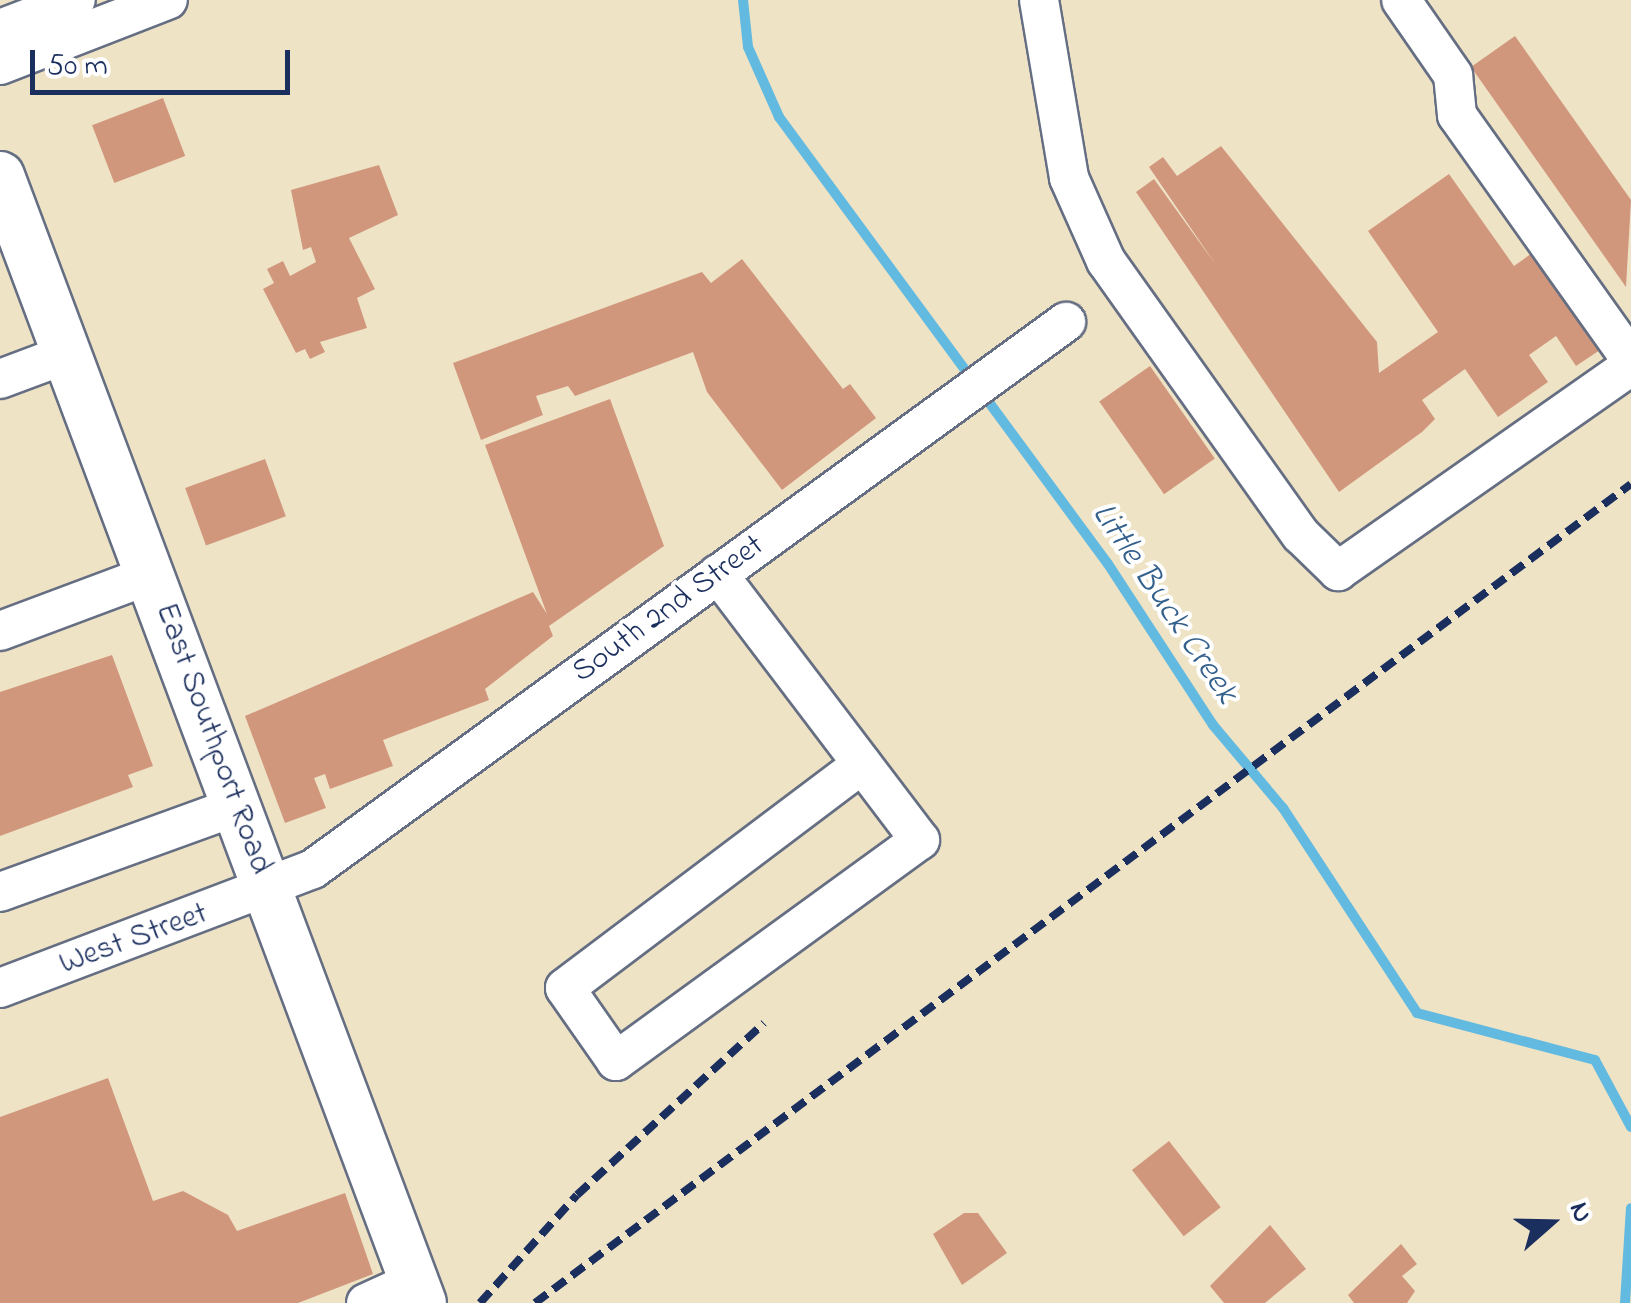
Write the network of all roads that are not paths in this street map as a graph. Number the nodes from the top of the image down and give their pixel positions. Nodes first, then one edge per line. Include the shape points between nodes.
1 (76, 0) edge
2 (168, 0) edge
3 (1040, 0) edge
4 (1401, 0) edge
5 (0, 29) edge
6 (0, 65) edge
7 (0, 176) edge
8 (1066, 322) dead end
9 (67, 354) junction
10 (0, 379) edge
11 (150, 574) junction
12 (718, 574) junction
13 (0, 631) edge
14 (862, 764) junction
15 (237, 806) junction
16 (268, 891) junction
17 (0, 892) edge
18 (0, 988) edge
19 (418, 1292) edge
20 (366, 1303) edge

1 - 5 street
2 - 6 street
3 - 4 street via 1069,178 1106,261 1301,536 1338,571 1626,370 1629,357 1456,115 1453,75
7 - 9 main road, East Southport Road
8 - 12 street, South 2nd Street
9 - 10 street
9 - 11 main road, East Southport Road
11 - 13 street
11 - 15 main road, East Southport Road
12 - 14 street
12 - 16 street, South 2nd Street via 313,869
14 - 14 street via 920,840 616,1061 564,988
15 - 16 main road, East Southport Road
15 - 17 street
16 - 18 street, West Street
16 - 19 main road, East Southport Road
19 - 20 street

